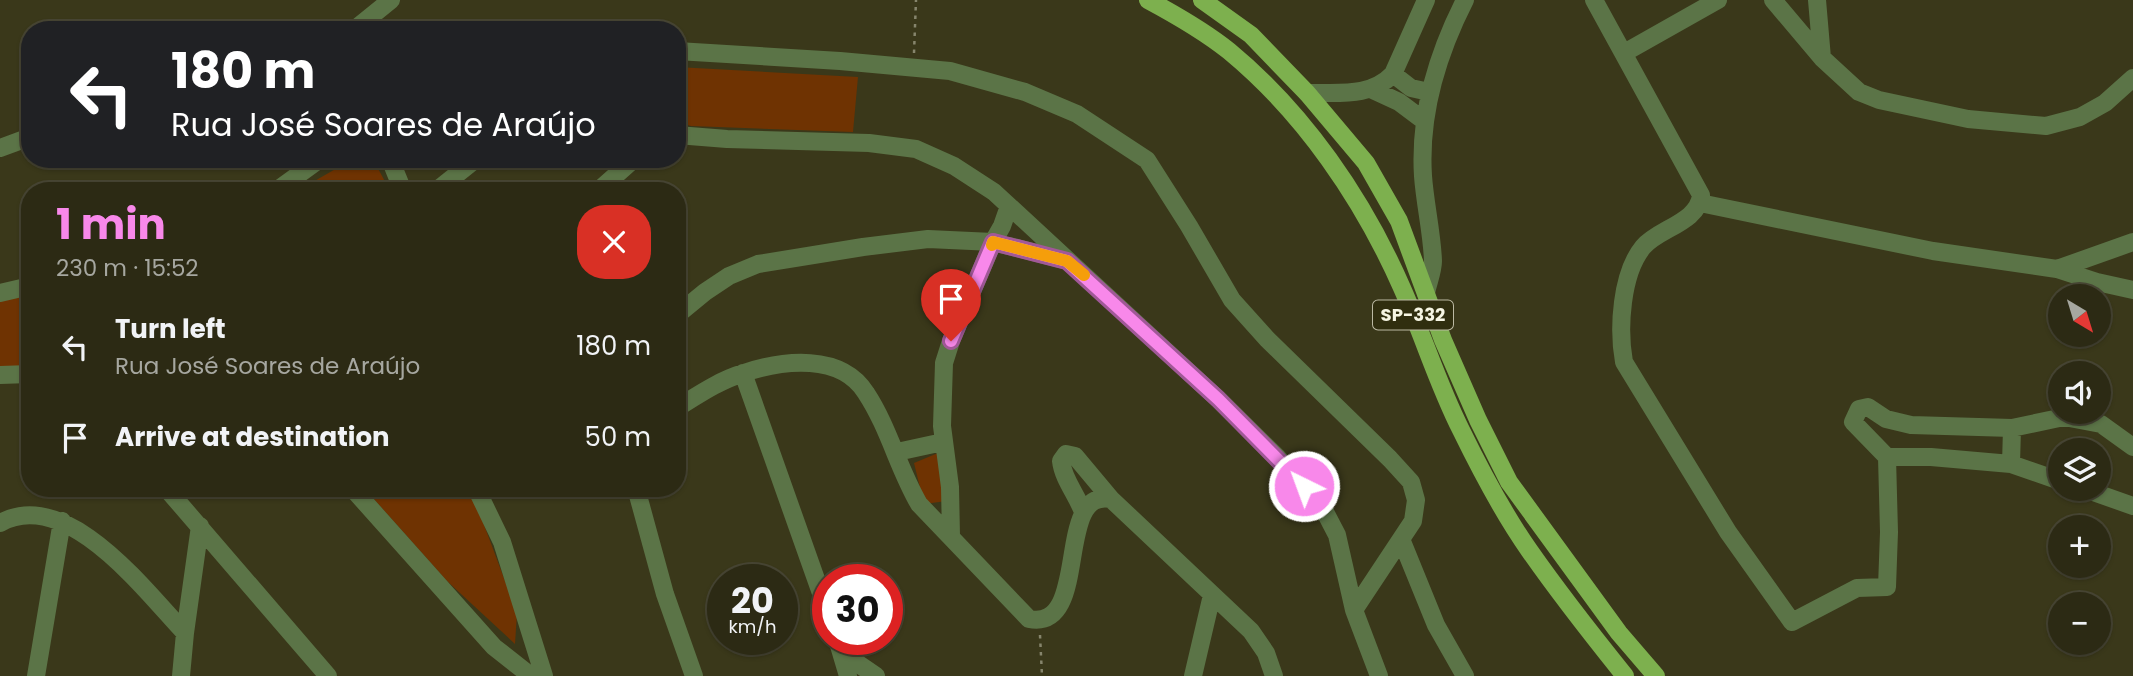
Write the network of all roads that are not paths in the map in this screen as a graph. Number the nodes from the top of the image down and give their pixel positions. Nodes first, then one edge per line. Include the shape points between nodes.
1 (391, 0) edge
2 (1148, 0) edge
3 (1202, 0) edge
4 (1426, 0) edge
5 (1465, 0) edge
6 (1594, 0) edge
7 (1717, 0) edge
8 (1773, 0) edge
9 (1816, 0) edge
10 (365, 21) edge
11 (686, 52) edge
12 (1624, 53) junction
13 (1822, 58) junction
14 (1393, 74) junction
15 (2133, 78) edge
16 (1373, 90) junction
17 (1429, 92) junction
18 (1307, 93) junction
19 (1423, 120) junction
20 (686, 138) edge
21 (21, 140) edge
22 (0, 148) edge
23 (308, 168) edge
24 (465, 168) edge
25 (624, 168) edge
26 (288, 182) edge
27 (447, 182) edge
28 (608, 182) edge
29 (1700, 203) junction
30 (1009, 206) junction
31 (993, 242) junction
32 (2133, 242) edge
33 (1067, 261) junction
34 (2057, 269) junction
35 (21, 288) edge
36 (2133, 290) edge
37 (0, 293) edge
38 (1426, 293) junction
39 (686, 308) edge
40 (743, 373) junction
41 (21, 374) edge
42 (0, 375) edge
43 (686, 403) edge
44 (2012, 428) junction
45 (943, 442) junction
46 (2133, 447) edge
47 (897, 452) junction
48 (1887, 457) junction
49 (2011, 464) junction
50 (2048, 477) edge
51 (174, 497) edge
52 (360, 497) edge
53 (481, 497) edge
54 (638, 497) edge
55 (2111, 498) edge
56 (1111, 499) junction
57 (2133, 506) edge
58 (1083, 512) junction
59 (62, 521) junction
60 (0, 523) edge
61 (200, 526) junction
62 (951, 536) junction
63 (1401, 539) junction
64 (812, 568) edge
65 (1212, 594) junction
66 (1354, 610) junction
67 (185, 633) junction
68 (842, 655) edge
69 (851, 655) edge
70 (36, 676) edge
71 (181, 676) edge
72 (328, 676) edge
73 (531, 676) edge
74 (544, 676) edge
75 (694, 676) edge
76 (848, 676) edge
77 (876, 676) edge
78 (1193, 676) edge
79 (1274, 676) edge
80 (1379, 676) edge
81 (1465, 676) edge
82 (1625, 676) edge
83 (1656, 676) edge

1 - 10 street
2 - 82 main road, SP-332 via 1228,51 1292,111 1338,171 1401,286 1459,428 1491,489 1527,548
3 - 18 main road, SP-332 via 1251,34
4 - 14 street
5 - 17 street
6 - 12 street
7 - 12 street
8 - 13 street
9 - 13 street
11 - 63 street via 950,71 1025,92 1077,114 1147,160 1232,300 1411,482 1416,500 1413,521
12 - 29 street via 1701,195
13 - 15 street via 1859,92 1879,100 1968,119 2046,126 2080,117 2105,103
14 - 16 street
14 - 17 street via 1411,88
16 - 18 street
16 - 19 street
17 - 19 street
18 - 38 main road, SP-332 via 1366,163 1399,221
19 - 38 street via 1423,172 1433,264
20 - 30 street via 869,143 916,149 954,166
21 - 22 street
23 - 26 street
24 - 27 street
25 - 28 street
29 - 34 street via 1933,251
29 - 48 street via 1696,212 1644,246 1632,264 1619,339 1623,362 1728,532 1792,622 1857,588 1887,587
30 - 31 street
30 - 33 street
31 - 33 street
31 - 39 street via 928,239 758,264 729,276
31 - 45 street via 944,363
32 - 34 street
33 - 66 street via 1218,399 1323,508 1336,535
34 - 36 street
35 - 37 street
38 - 83 main road, SP-332 via 1509,482
40 - 43 street
40 - 47 street via 808,362 852,375 877,410
40 - 64 street
41 - 42 street
44 - 46 street via 2064,417 2101,424
44 - 48 street via 1911,425 1886,419 1868,407 1859,409 1853,422
44 - 49 street
45 - 47 street
45 - 62 street
47 - 62 street via 919,504
48 - 49 street
49 - 50 street
51 - 61 street
52 - 73 street via 494,647
53 - 74 street via 502,542
54 - 75 street
55 - 57 street
56 - 58 street via 1096,499
56 - 58 street via 1075,456 1066,454 1061,468
56 - 65 street
58 - 62 street via 1066,592 1050,617 1040,621 1029,619
59 - 60 street via 34,516 11,517
59 - 67 street via 108,552
59 - 70 street
61 - 67 street
61 - 72 street
63 - 66 street
63 - 81 street via 1436,625
65 - 78 street
65 - 79 street via 1251,631
66 - 80 street
67 - 71 street
68 - 76 street
69 - 77 street

